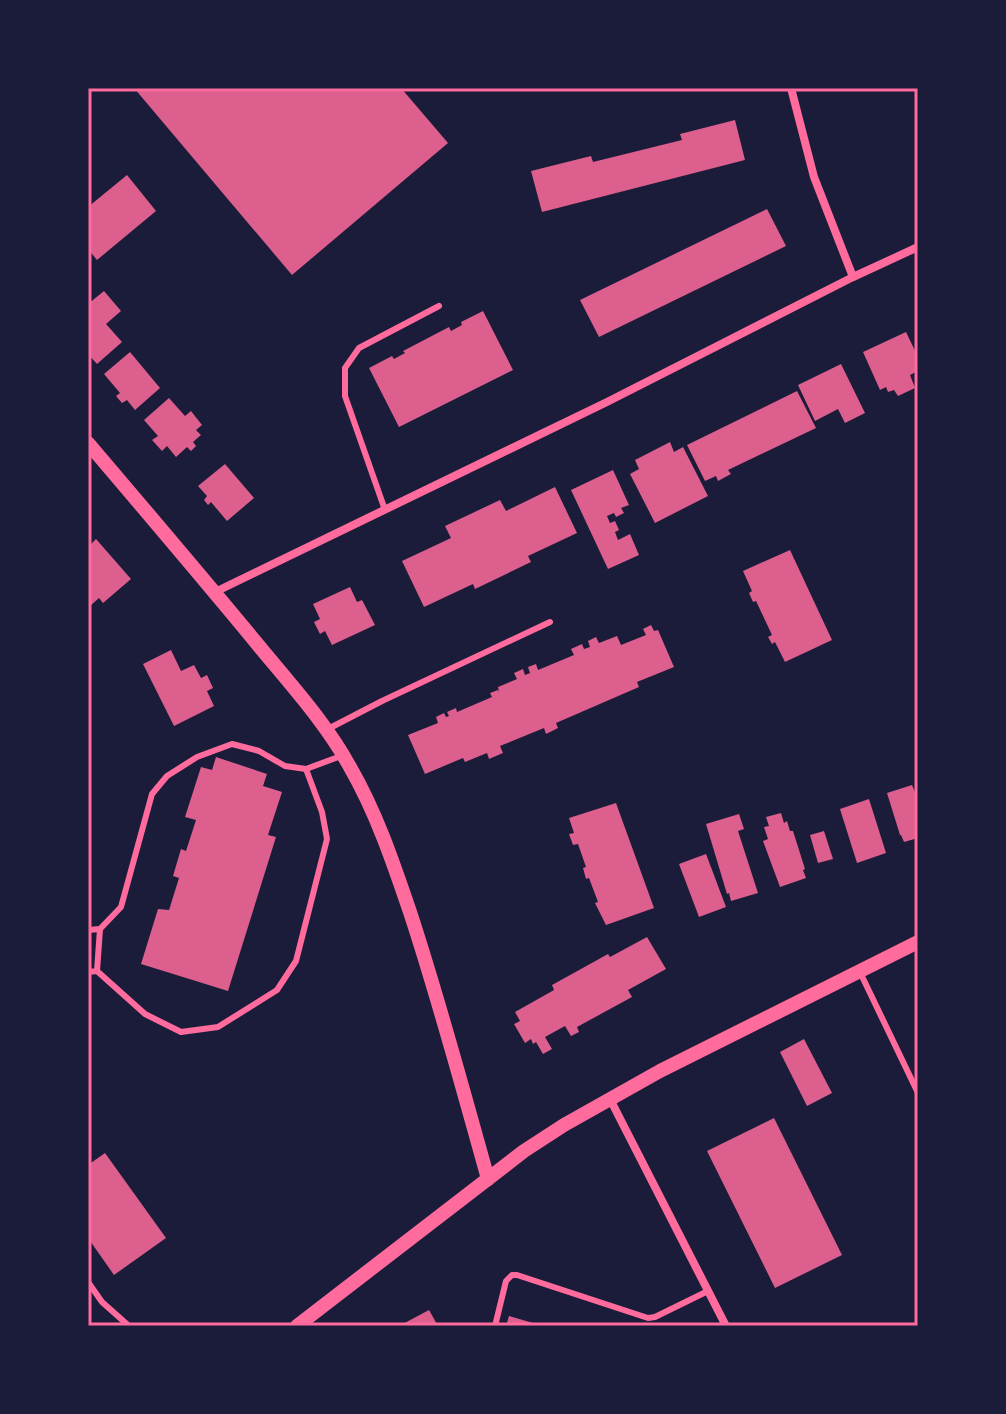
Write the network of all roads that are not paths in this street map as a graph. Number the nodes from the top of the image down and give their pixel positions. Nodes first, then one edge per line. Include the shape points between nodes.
1 (791, 88) edge
2 (918, 247) edge
3 (853, 277) junction
4 (439, 306) dead end
5 (88, 443) edge
6 (385, 510) junction
7 (215, 592) junction
8 (550, 622) dead end
9 (326, 730) junction
10 (343, 756) junction
11 (306, 769) junction
12 (100, 929) junction
13 (88, 930) edge
14 (918, 942) edge
15 (859, 970) junction
16 (97, 971) junction
17 (88, 972) edge
18 (918, 1093) edge
19 (610, 1099) junction
20 (488, 1179) junction
21 (88, 1282) edge
22 (708, 1291) junction
23 (129, 1326) edge
24 (297, 1326) edge
25 (495, 1326) edge
26 (726, 1326) edge

1 - 3 street via 814,177
2 - 3 street
3 - 6 street
4 - 6 lane via 359,348 345,368 345,396
5 - 7 street
6 - 7 street
7 - 9 street
8 - 9 lane
9 - 10 street
10 - 11 lane
10 - 20 street via 369,801 401,887
11 - 12 lane via 232,744 167,776 152,794 121,907
11 - 16 lane via 327,839 296,961 277,990 218,1027 181,1032 145,1014
12 - 13 lane
12 - 16 lane
14 - 15 street
15 - 18 lane
15 - 19 street
16 - 17 lane
19 - 20 street
19 - 22 street
20 - 24 street
21 - 23 lane
22 - 25 lane via 648,1318 512,1275
22 - 26 street

